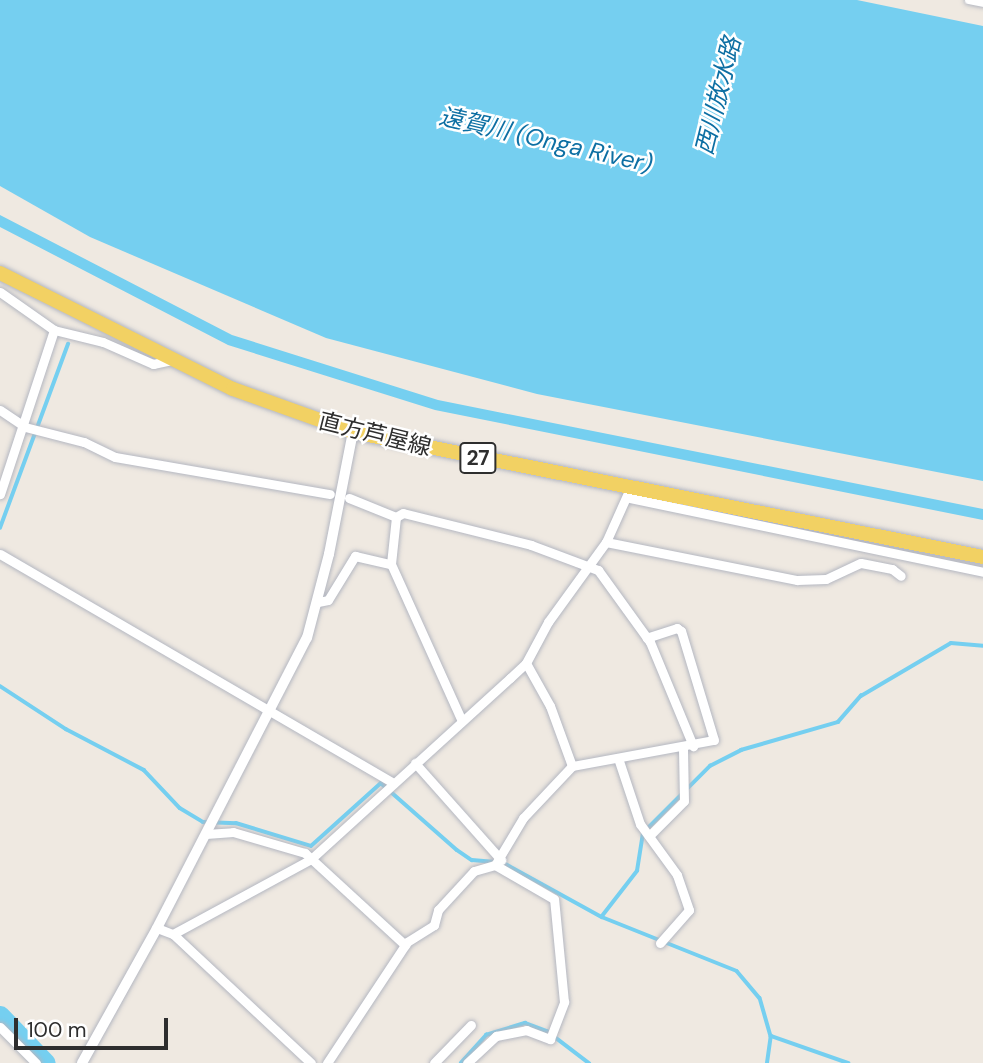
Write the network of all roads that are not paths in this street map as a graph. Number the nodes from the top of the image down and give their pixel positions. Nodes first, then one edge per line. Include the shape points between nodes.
1 (968, 0) edge
2 (983, 3) edge
3 (0, 273) edge
4 (0, 292) edge
5 (54, 330) junction
6 (172, 360) junction
7 (0, 410) edge
8 (25, 427) junction
9 (353, 432) junction
10 (630, 492) junction
11 (0, 494) edge
12 (330, 494) dead end
13 (349, 498) dead end
14 (396, 517) junction
15 (606, 542) junction
16 (874, 550) junction
17 (0, 554) edge
18 (983, 557) edge
19 (861, 563) junction
20 (391, 564) junction
21 (589, 566) junction
22 (983, 572) edge
23 (901, 576) dead end
24 (318, 602) junction
25 (647, 638) junction
26 (526, 663) junction
27 (271, 713) junction
28 (461, 719) junction
29 (688, 748) junction
30 (618, 758) junction
31 (415, 763) junction
32 (572, 766) junction
33 (393, 783) junction
34 (206, 834) junction
35 (649, 836) junction
36 (311, 859) junction
37 (498, 862) junction
38 (158, 928) junction
39 (173, 934) junction
40 (660, 943) dead end
41 (405, 945) junction
42 (471, 1026) dead end
43 (0, 1027) edge
44 (36, 1063) edge
45 (82, 1063) edge
46 (311, 1063) edge
47 (327, 1063) edge
48 (434, 1063) edge
49 (467, 1063) edge

1 - 2 street
3 - 6 main road, 直方芦屋線 / 27
4 - 5 street
5 - 6 street via 103,342 153,364
5 - 8 street
6 - 9 main road, 直方芦屋線 / 27 via 270,404
7 - 8 street
8 - 11 street
8 - 12 street via 84,442 115,457
9 - 10 main road, 直方芦屋線 / 27
9 - 24 street
10 - 15 street
10 - 16 street
10 - 18 main road, 直方芦屋線 / 27
13 - 14 street
14 - 20 street
14 - 21 street via 404,513 518,542
15 - 19 street via 797,580 826,579
15 - 21 street
16 - 19 street
16 - 22 street
17 - 27 street
19 - 23 street via 892,569
20 - 24 street via 355,556 328,600
20 - 28 street
21 - 25 street via 598,570
21 - 26 street
24 - 27 street via 307,638
25 - 29 street
25 - 29 street via 677,628 681,631 714,740
26 - 28 street
26 - 32 street via 550,706
27 - 33 street
27 - 34 street
28 - 31 street
29 - 30 street
29 - 35 street via 684,801
30 - 32 street
30 - 35 street via 640,824
31 - 33 street
31 - 37 street
32 - 37 street via 523,818
33 - 36 street
34 - 36 street via 233,832 305,853
34 - 38 street
35 - 40 street via 677,875 689,910
36 - 39 street
36 - 41 street
37 - 41 street via 474,871 438,910 434,925
37 - 49 street via 554,899 564,1002 550,1039 526,1030 505,1033 481,1046
38 - 39 street
38 - 45 street
39 - 46 street
41 - 47 street
42 - 48 street
43 - 44 street

